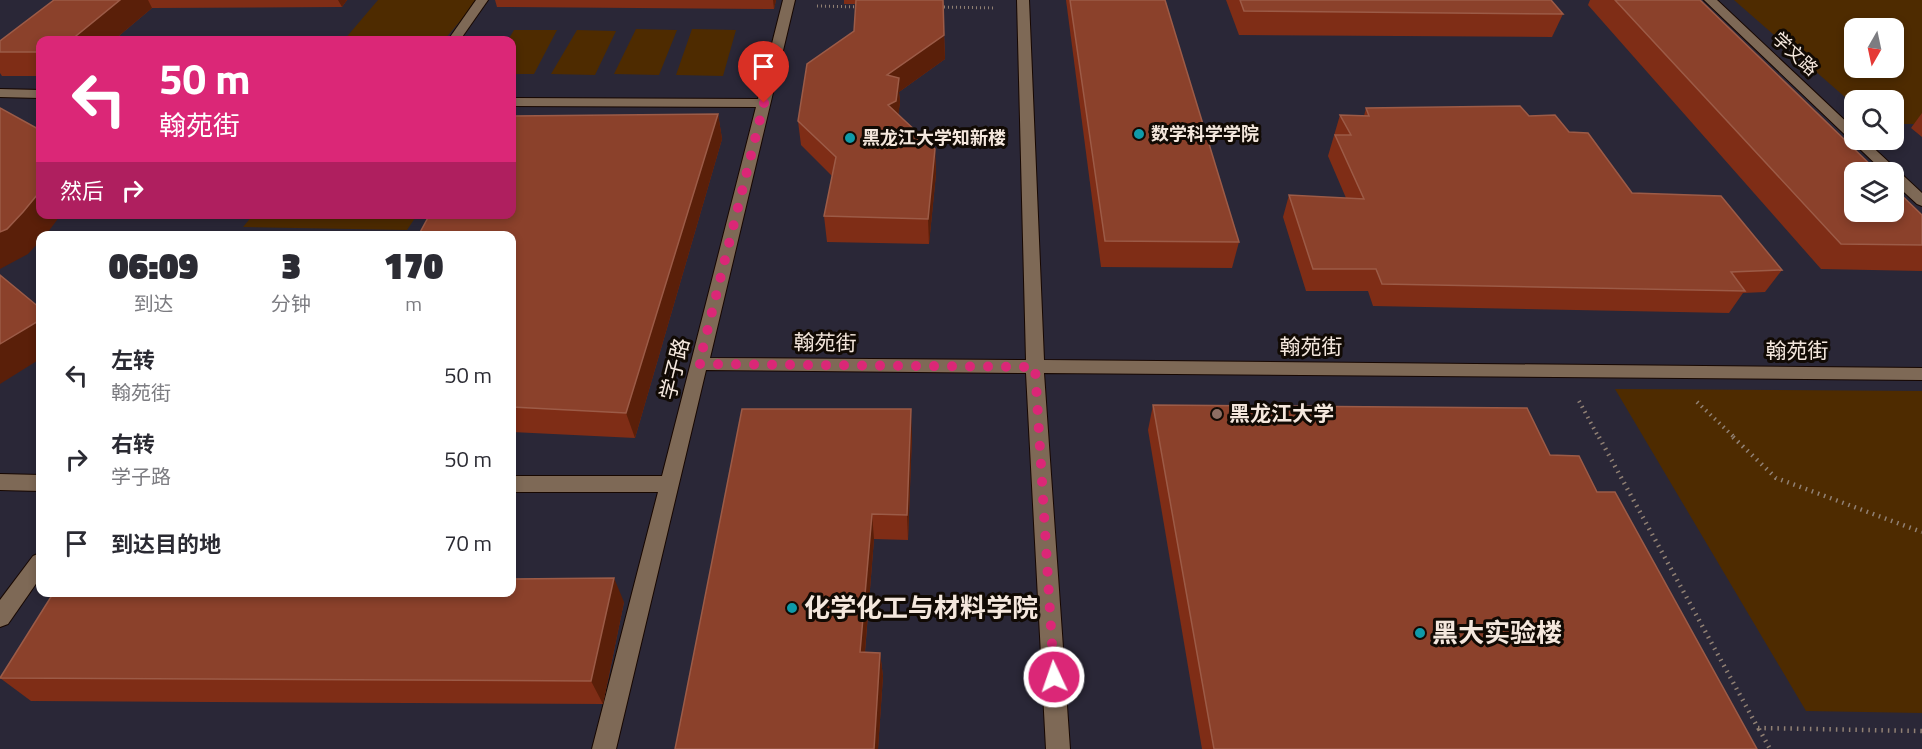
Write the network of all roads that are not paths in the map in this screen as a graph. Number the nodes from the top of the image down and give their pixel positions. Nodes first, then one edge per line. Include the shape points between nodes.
1 (482, 0) edge
2 (1710, 0) edge
3 (789, 3) edge
4 (1023, 4) edge
5 (457, 36) edge
6 (0, 93) edge
7 (36, 94) edge
8 (516, 102) edge
9 (764, 103) junction
10 (1844, 127) edge
11 (1868, 150) edge
12 (1881, 162) edge
13 (1904, 184) edge
14 (1922, 201) edge
15 (699, 364) junction
16 (1035, 367) junction
17 (1922, 374) edge
18 (0, 482) edge
19 (36, 483) edge
20 (516, 484) edge
21 (670, 484) junction
22 (36, 568) edge
23 (0, 617) edge
24 (604, 749) edge
25 (1058, 749) edge

1 - 5 street
2 - 10 street, 学文路
3 - 9 street, 学子路
4 - 16 street
6 - 7 street
8 - 9 street
9 - 15 street, 学子路
11 - 12 street, 学文路
13 - 14 street, 学文路
15 - 16 street, 翰苑街
15 - 21 street, 学子路
16 - 17 street, 翰苑街
16 - 25 street
18 - 19 street
20 - 21 street
21 - 24 street, 学子路
22 - 23 street

